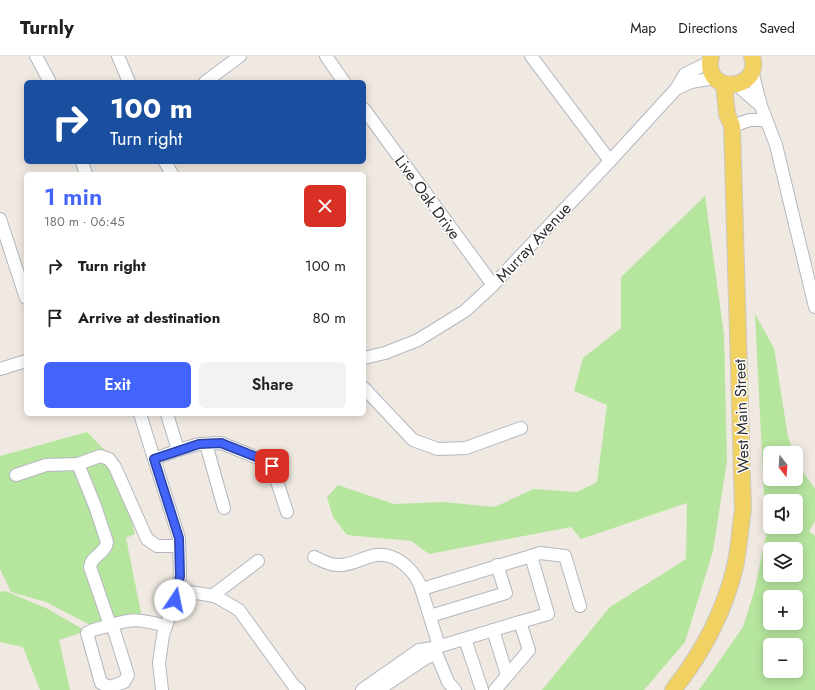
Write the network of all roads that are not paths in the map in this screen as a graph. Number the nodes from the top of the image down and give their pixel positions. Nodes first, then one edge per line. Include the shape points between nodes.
1 (36, 56) edge
2 (118, 56) edge
3 (240, 56) edge
4 (326, 56) edge
5 (531, 56) edge
6 (710, 59) edge
7 (752, 63) edge
8 (49, 80) edge
9 (128, 80) edge
10 (208, 80) edge
11 (343, 80) edge
12 (728, 83) junction
13 (676, 89) junction
14 (761, 106) junction
15 (366, 112) edge
16 (766, 120) junction
17 (732, 126) junction
18 (610, 161) junction
19 (0, 219) edge
20 (493, 285) junction
21 (24, 292) edge
22 (815, 307) edge
23 (366, 357) edge
24 (24, 362) edge
25 (0, 369) edge
26 (366, 390) edge
27 (141, 416) edge
28 (168, 416) edge
29 (521, 428) dead end
30 (206, 444) junction
31 (178, 450) junction
32 (154, 459) junction
33 (78, 464) junction
34 (16, 475) dead end
35 (224, 508) dead end
36 (287, 512) dead end
37 (179, 546) junction
38 (531, 556) junction
39 (314, 557) dead end
40 (258, 560) dead end
41 (497, 565) junction
42 (422, 589) junction
43 (177, 590) junction
44 (212, 596) junction
45 (580, 606) dead end
46 (430, 616) junction
47 (520, 622) junction
48 (111, 625) junction
49 (166, 626) junction
50 (493, 630) junction
51 (465, 639) junction
52 (436, 650) junction
53 (507, 675) junction
54 (162, 690) edge
55 (299, 690) edge
56 (362, 690) edge
57 (378, 690) edge
58 (455, 690) edge
59 (482, 690) edge
60 (495, 690) edge
61 (673, 690) edge

1 - 8 street
2 - 9 street
3 - 10 street
4 - 11 street
5 - 18 street
6 - 12 main road, Murray Avenue via 711,70
6 - 13 street, Murray Avenue via 685,74
7 - 12 main road via 746,80
7 - 14 street
12 - 13 street, Murray Avenue via 691,82
12 - 14 street
12 - 17 main road, West Main Street via 728,114
13 - 18 street, Murray Avenue
14 - 16 street
15 - 20 street, Live Oak Drive
16 - 17 street via 750,120
16 - 22 street via 776,145
17 - 61 main road, West Main Street via 743,510 735,567 721,606 704,644
18 - 20 street, Murray Avenue
19 - 21 street
20 - 23 street, Murray Avenue via 465,311 435,332 402,347
24 - 25 street
26 - 29 street via 413,440 438,449 466,448
27 - 32 street
28 - 31 street
30 - 31 street
30 - 35 street
30 - 36 street via 221,443 264,460 272,466
31 - 32 street
32 - 37 street via 179,538
33 - 34 street via 46,465
33 - 37 street via 100,456 109,459 147,539 157,546
33 - 48 street via 107,542 105,549 92,561 90,567
37 - 43 street via 180,576
38 - 41 street
38 - 45 street via 540,553 565,556
38 - 47 street via 548,614
39 - 42 street via 336,565 359,562 376,555 394,559 410,568
40 - 44 street
41 - 42 street
41 - 46 street via 506,593
42 - 46 street
43 - 44 street
43 - 49 street
44 - 55 street via 239,610 245,616
46 - 52 street
47 - 50 street
47 - 53 street via 529,650
48 - 48 street via 88,631 86,634 101,682 110,686 124,682 128,675
48 - 49 street via 132,619
49 - 54 street via 159,663
50 - 51 street
50 - 53 street
51 - 52 street
51 - 59 street
52 - 56 street via 419,650
52 - 57 street
52 - 58 street via 448,682
53 - 60 street

